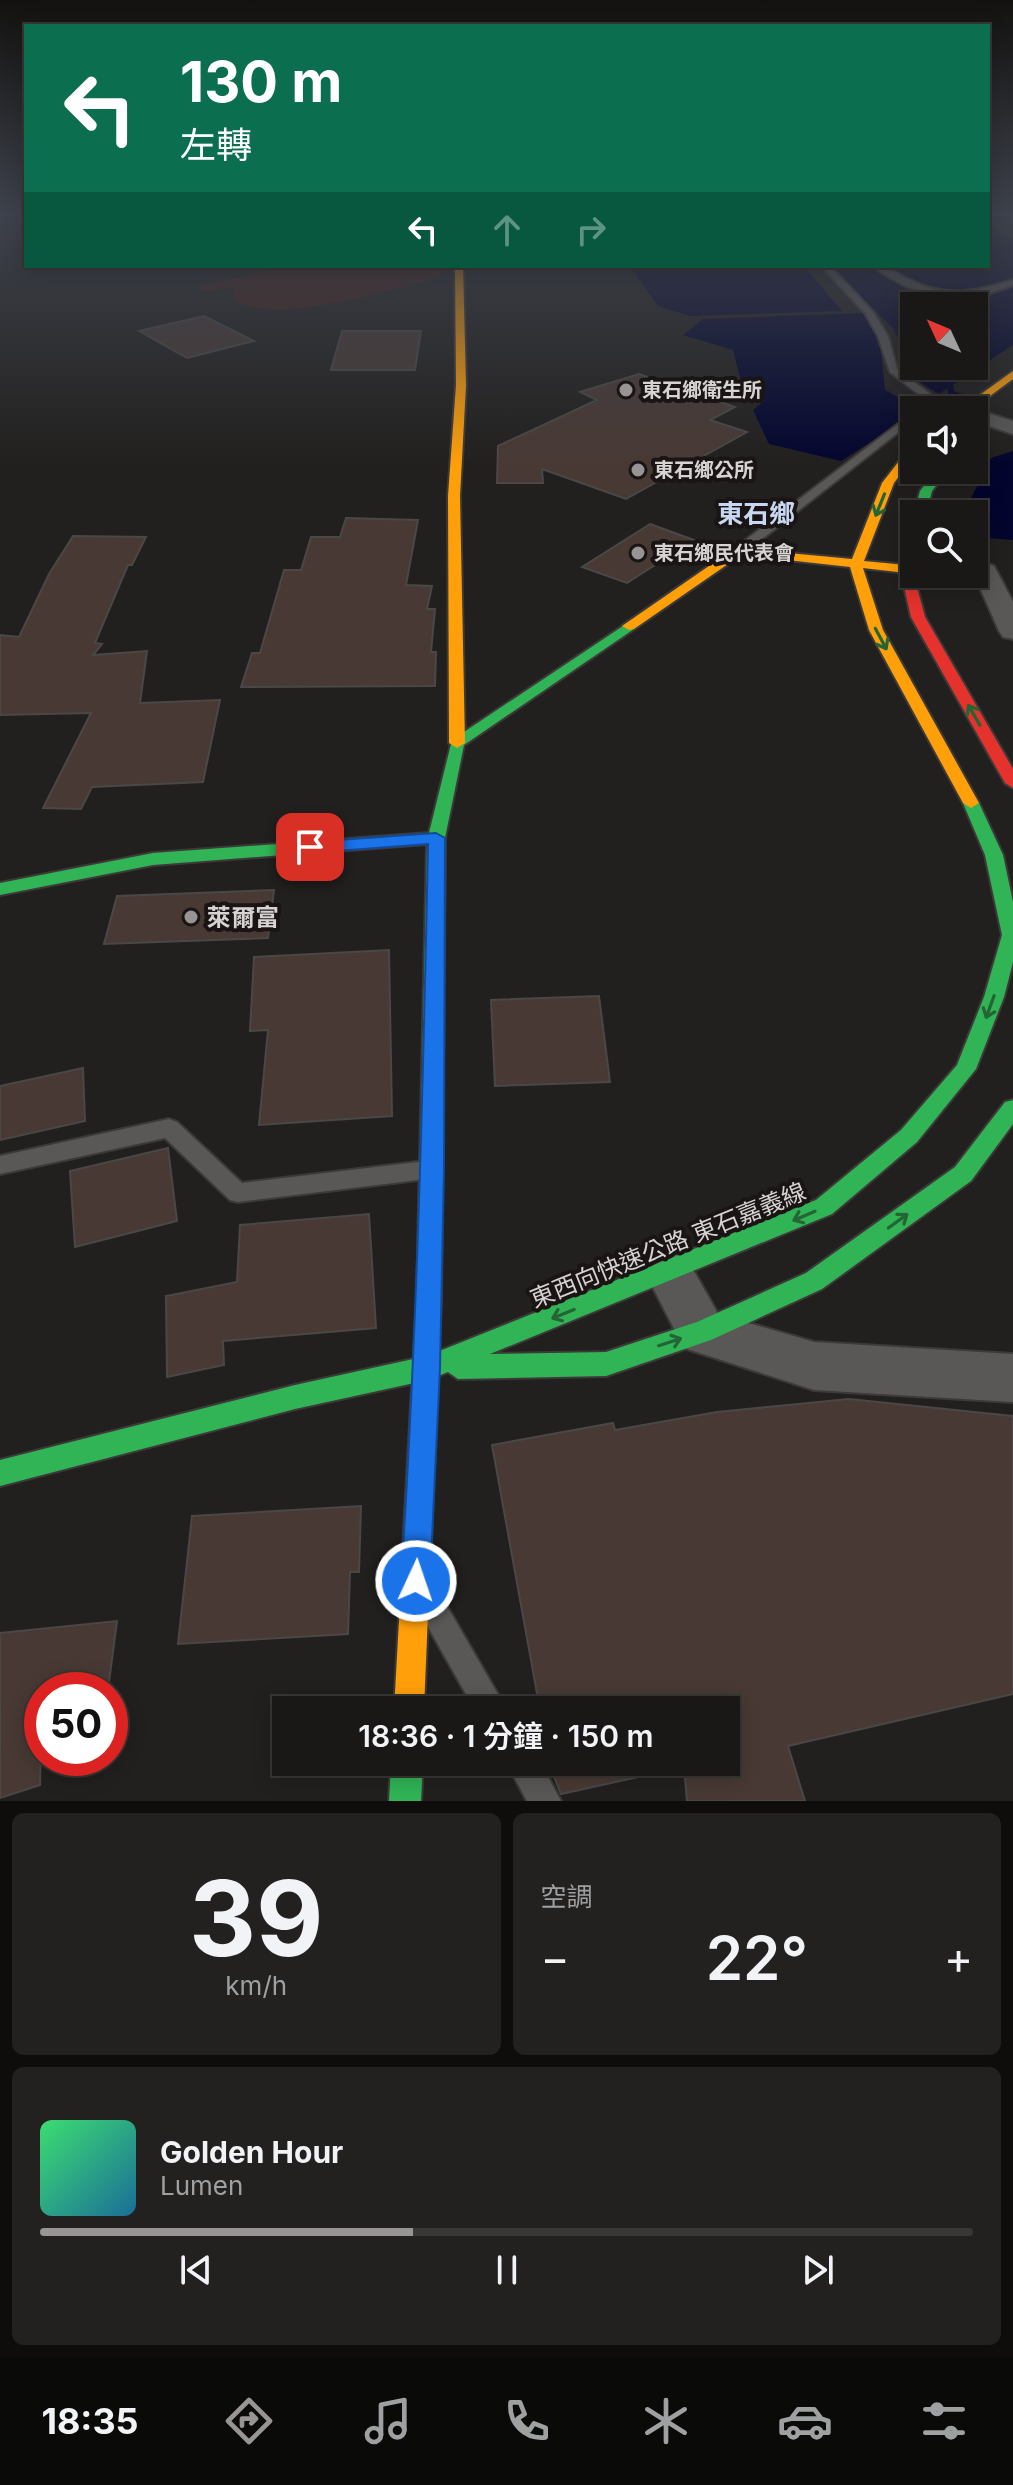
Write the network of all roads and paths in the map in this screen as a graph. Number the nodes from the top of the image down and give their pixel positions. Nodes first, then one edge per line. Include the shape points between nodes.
1 (460, 297) edge
2 (855, 297) edge
3 (1013, 374) edge
4 (927, 396) edge
5 (983, 396) edge
6 (1013, 403) edge
7 (988, 422) edge
8 (900, 426) edge
9 (988, 427) edge
10 (1013, 428) edge
11 (900, 467) edge
12 (739, 551) junction
13 (856, 566) junction
14 (1013, 567) edge
15 (900, 568) edge
16 (988, 570) edge
17 (988, 587) edge
18 (913, 588) edge
19 (1013, 631) edge
20 (457, 743) junction
21 (1013, 783) edge
22 (436, 838) junction
23 (0, 889) edge
24 (1013, 1108) edge
25 (0, 1165) edge
26 (433, 1169) junction
27 (669, 1272) junction
28 (702, 1332) junction
29 (428, 1368) junction
30 (1013, 1378) edge
31 (0, 1473) edge
32 (416, 1581) junction
33 (410, 1696) edge
34 (484, 1696) edge
35 (530, 1776) edge
36 (545, 1801) edge

1 - 20 main road via 454,496
2 - 4 lane via 883,336 893,370
3 - 5 main road
6 - 7 main road
8 - 12 lane
9 - 10 street
11 -> 13 main road via 888,483
12 - 13 main road
12 - 20 main road
13 - 15 main road
13 -> 27 main road, 東西向快速公路 東石嘉義線 via 876,630 964,788 994,855 1011,935 966,1069 909,1136 824,1207
14 - 16 street
17 - 19 street
21 -> 18 main road via 918,617
20 - 22 main road
22 - 23 main road via 153,859
22 - 26 main road
28 -> 24 main road via 826,1273 963,1174
25 - 26 lane via 169,1128 238,1193
26 - 29 main road
27 - 28 street
27 -> 29 main road, 東西向快速公路 東石嘉義線
29 -> 28 main road via 606,1364
28 - 30 street via 814,1366
29 - 31 main road
29 - 32 main road
32 - 33 main road
32 - 34 lane
35 - 36 lane

